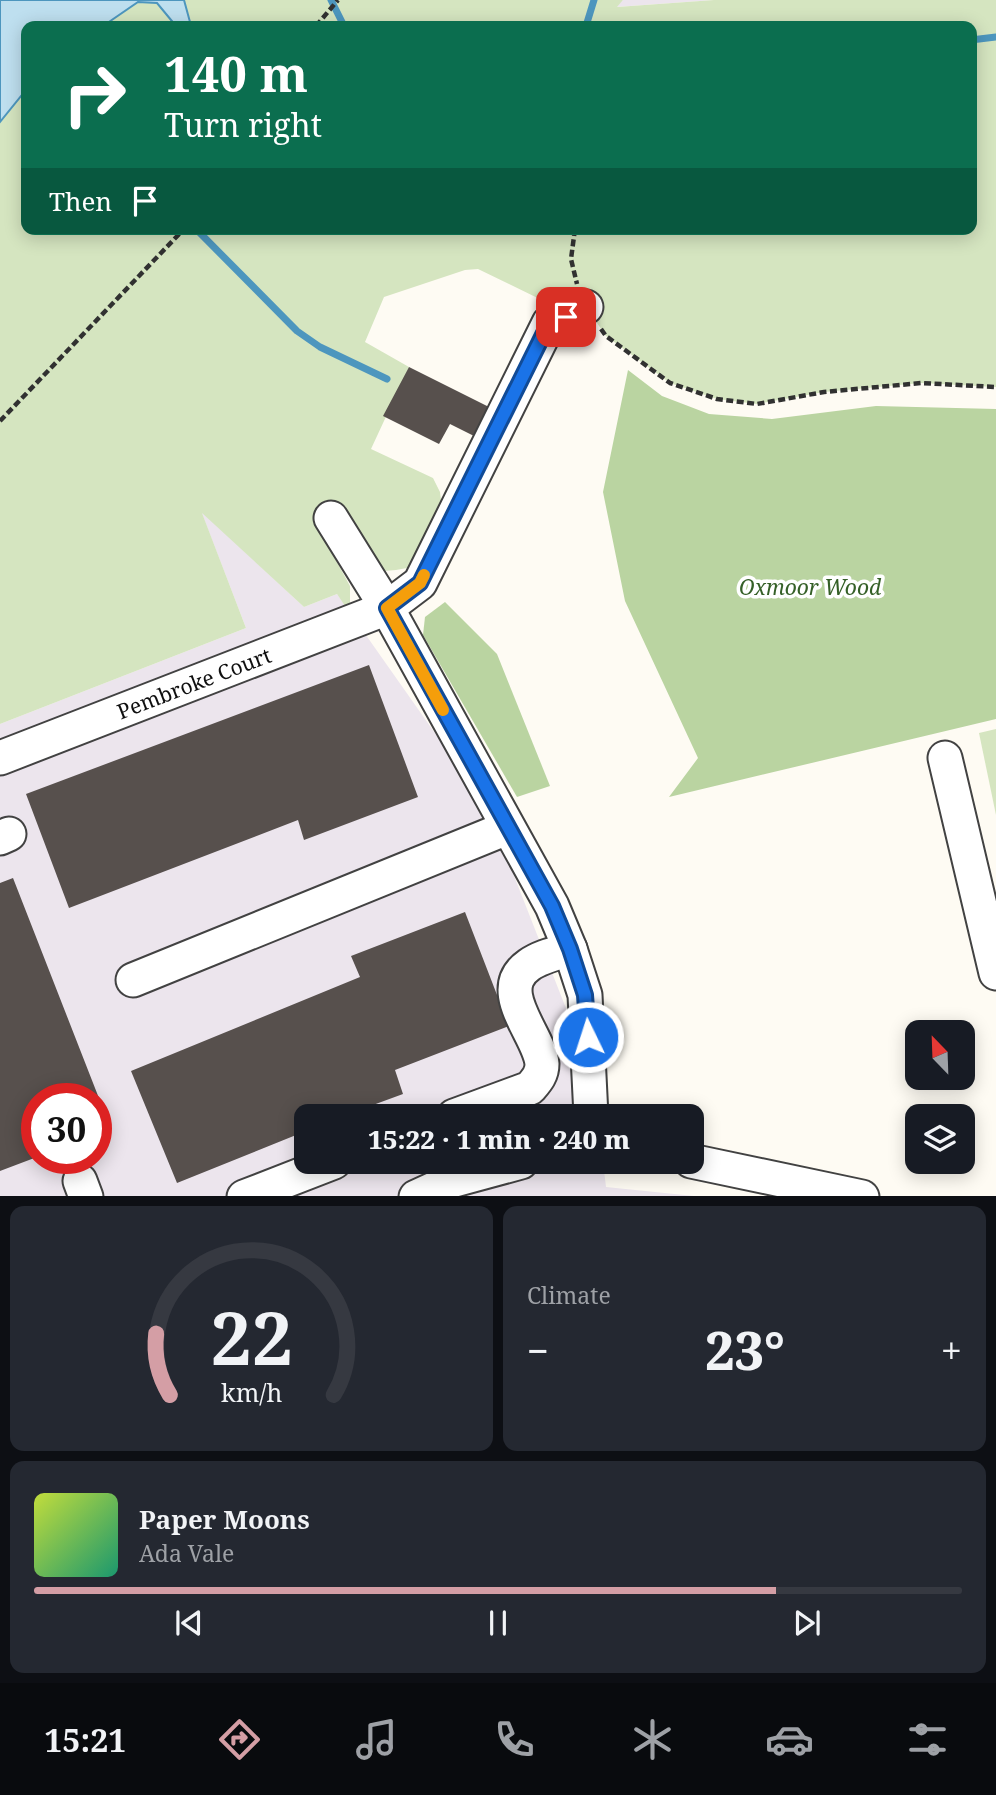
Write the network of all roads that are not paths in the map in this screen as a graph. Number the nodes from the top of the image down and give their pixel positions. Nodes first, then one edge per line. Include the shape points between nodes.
1 (586, 307) road end
2 (331, 518) dead end
3 (387, 608) junction
4 (0, 758) edge
5 (945, 758) dead end
6 (507, 828) junction
7 (570, 949) junction
8 (996, 973) edge
9 (133, 980) dead end
10 (487, 1104) edge
11 (590, 1104) edge
12 (704, 1164) edge
13 (302, 1174) edge
14 (477, 1174) edge
15 (244, 1196) edge
16 (416, 1196) edge
17 (863, 1196) edge

1 - 3 street, Pembroke Court via 549,323 420,583
2 - 3 street
3 - 4 street, Pembroke Court
3 - 6 street
5 - 8 street
6 - 7 street via 552,906
6 - 9 street
7 - 10 street via 530,964 516,986 515,1000 542,1064 539,1078 530,1088
7 - 11 street via 585,995
12 - 17 street
13 - 15 street
14 - 16 street

